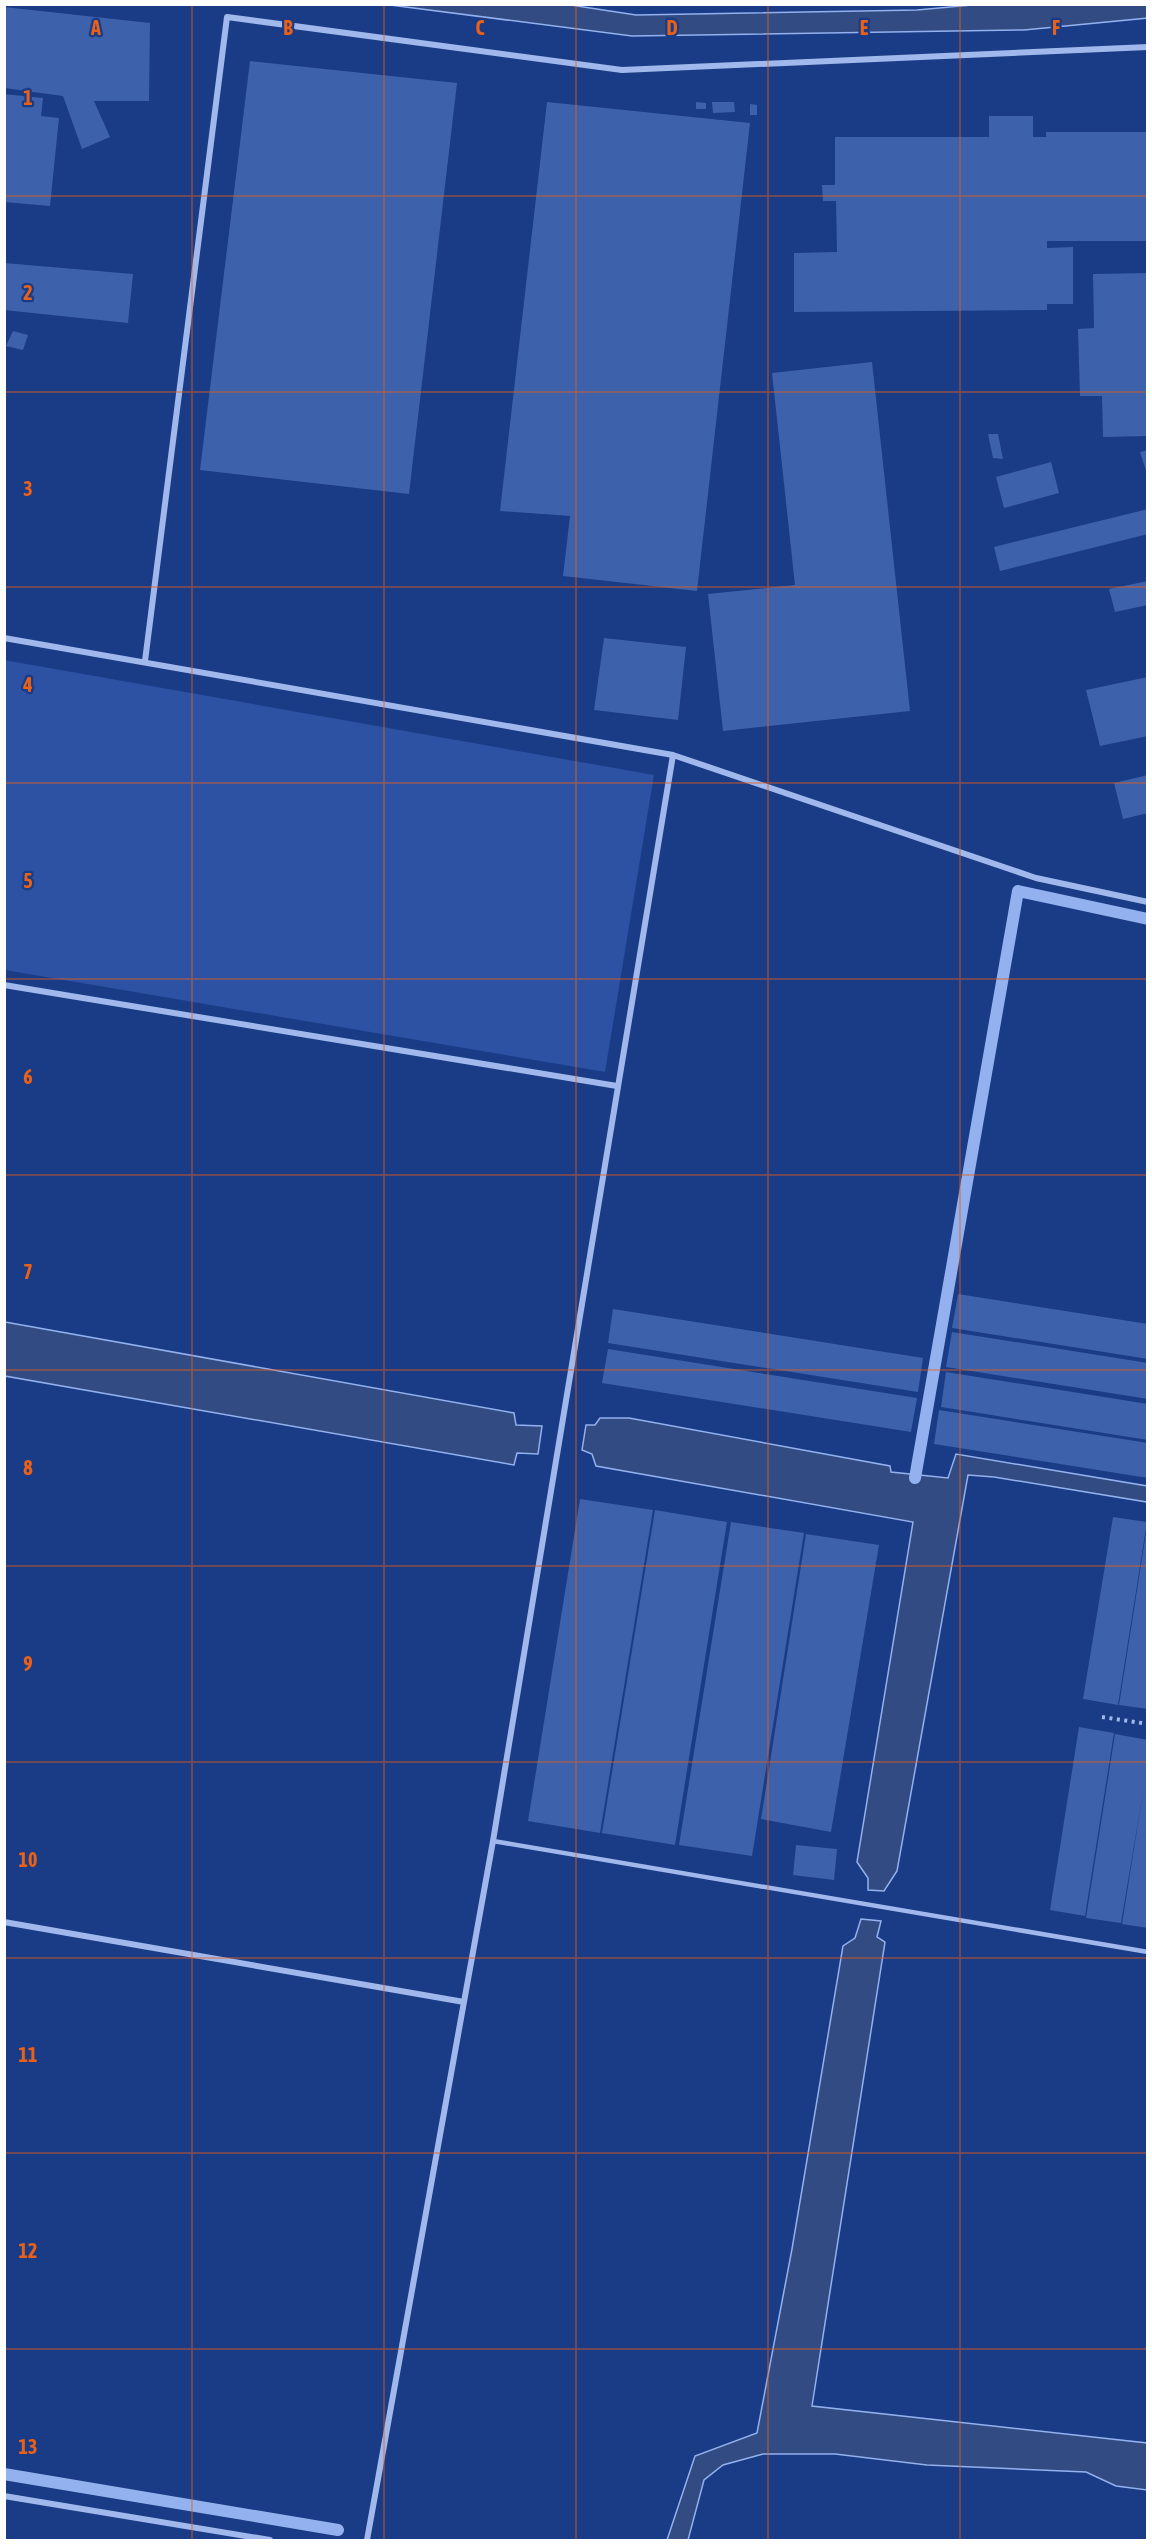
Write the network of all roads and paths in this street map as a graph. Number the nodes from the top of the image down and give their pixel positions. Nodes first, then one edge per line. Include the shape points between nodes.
1 (1148, 47) edge
2 (4, 638) edge
3 (145, 662) junction
4 (672, 755) junction
5 (1148, 902) edge
6 (4, 985) edge
7 (617, 1086) junction
8 (1102, 1716) dead end
9 (1148, 1724) edge
10 (493, 1841) junction
11 (4, 1922) edge
12 (1148, 1952) edge
13 (464, 2002) junction
14 (4, 2496) edge
15 (270, 2541) edge
16 (367, 2541) edge

1 - 3 street via 622,70 227,17
2 - 3 street
3 - 4 street
4 - 5 street via 1036,878
4 - 7 street
6 - 7 street
7 - 10 street
8 - 9 path
10 - 12 lane
10 - 13 street
11 - 13 street
13 - 16 street
14 - 15 street

